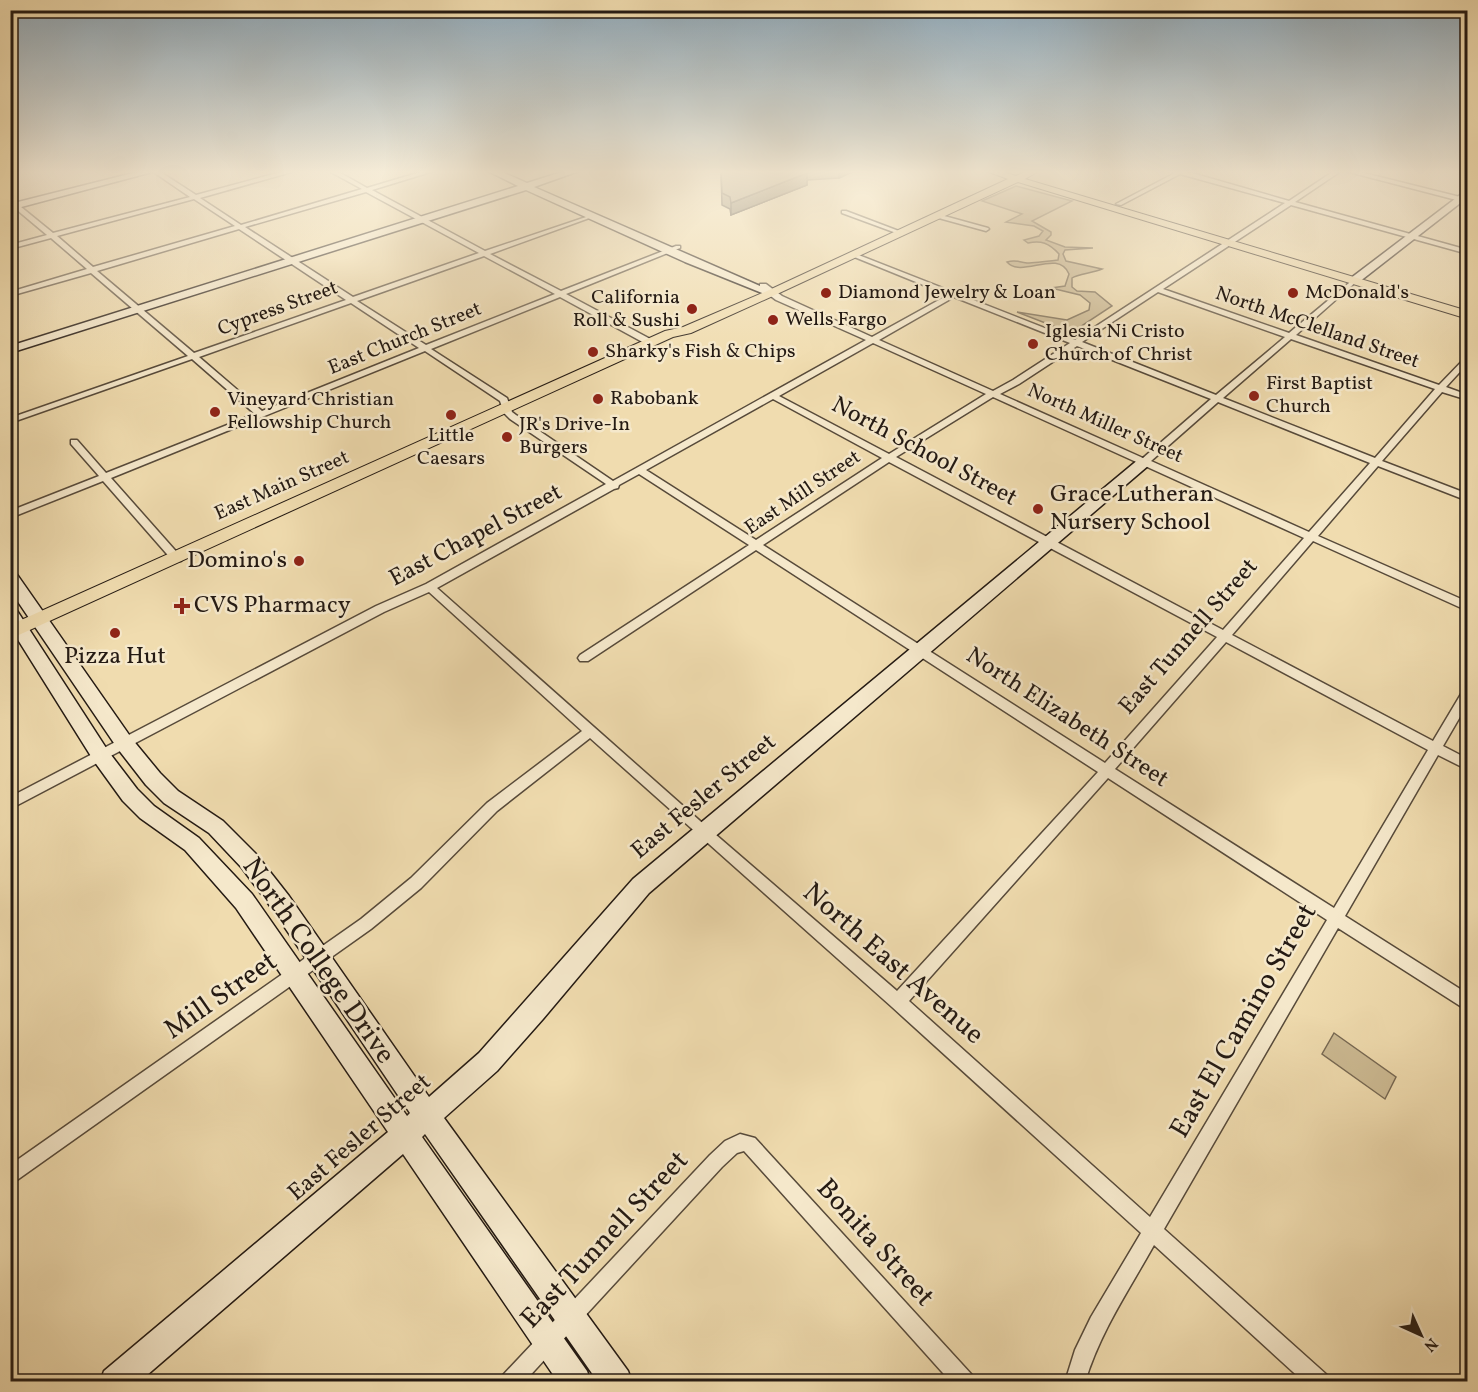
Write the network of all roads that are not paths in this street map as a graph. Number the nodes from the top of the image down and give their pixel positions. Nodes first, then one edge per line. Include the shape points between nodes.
1 (53, 236) joint
2 (209, 236) edge
3 (253, 236) edge
4 (368, 236) edge
5 (453, 236) edge
6 (533, 236) edge
7 (641, 236) edge
8 (645, 236) edge
9 (872, 236) edge
10 (895, 236) edge
11 (1212, 236) edge
12 (1213, 236) edge
13 (1236, 236) edge
14 (1411, 236) joint
15 (1228, 241) junction
16 (10, 247) edge
17 (674, 249) junction
18 (1467, 252) edge
19 (485, 253) junction
20 (855, 255) junction
21 (290, 261) junction
22 (93, 270) junction
23 (1355, 280) junction
24 (764, 289) junction
25 (1156, 289) junction
26 (10, 294) edge
27 (561, 294) junction
28 (955, 294) junction
29 (351, 301) junction
30 (139, 309) junction
31 (1467, 315) edge
32 (1290, 336) junction
33 (874, 340) junction
34 (651, 343) junction
35 (1077, 343) junction
36 (424, 349) junction
37 (10, 350) edge
38 (194, 356) junction
39 (1467, 357) edge
40 (1440, 389) junction
41 (994, 393) junction
42 (775, 397) junction
43 (1217, 398) junction
44 (1467, 398) edge
45 (508, 410) junction
46 (261, 414) junction
47 (10, 421) edge
48 (74, 442) dead end
49 (890, 457) junction
50 (1375, 461) junction
51 (1144, 462) junction
52 (641, 471) junction
53 (105, 477) junction
54 (615, 486) junction
55 (1467, 498) edge
56 (10, 514) edge
57 (1312, 537) junction
58 (1048, 542) junction
59 (756, 546) junction
60 (177, 559) junction
61 (10, 577) edge
62 (430, 587) junction
63 (1467, 607) edge
64 (40, 619) junction
65 (14, 625) edge
66 (1222, 636) junction
67 (920, 650) junction
68 (584, 658) dead end
69 (1467, 692) edge
70 (590, 732) junction
71 (125, 744) junction
72 (1433, 747) junction
73 (101, 756) junction
74 (1467, 765) edge
75 (1107, 770) junction
76 (10, 804) edge
77 (703, 832) junction
78 (1334, 918) junction
79 (319, 960) junction
80 (295, 976) junction
81 (898, 1002) junction
82 (1467, 1003) edge
83 (427, 1116) junction
84 (404, 1136) junction
85 (744, 1142) joint
86 (10, 1176) edge
87 (1153, 1231) junction
88 (571, 1317) junction
89 (548, 1342) junction
90 (115, 1382) edge
91 (510, 1382) edge
92 (576, 1382) edge
93 (617, 1382) edge
94 (965, 1382) edge
95 (1075, 1382) edge
96 (1320, 1382) edge

1 - 16 street
1 - 22 street
2 - 22 street
3 - 21 street
4 - 21 street
5 - 19 street
6 - 19 street, Cypress Street
7 - 17 street
8 - 17 street
9 - 24 main road, East Main Street
10 - 20 main road, East Main Street
11 - 15 main road
12 - 15 main road
13 - 15 street, East Mill Street
14 - 18 street
14 - 23 street
15 - 23 main road
15 - 25 street, East Mill Street
17 - 24 street via 747,276
17 - 27 street, East Church Street
19 - 27 street
19 - 29 street, Cypress Street
20 - 24 main road, East Main Street
20 - 28 street
21 - 29 street
21 - 30 street
22 - 26 street
22 - 30 street
23 - 31 main road
23 - 32 street, East Fesler Street
24 - 33 street, North Miller Street
24 - 34 main road, East Main Street via 683,324
25 - 32 street, North McClelland Street
25 - 35 street, East Mill Street
27 - 34 street
27 - 36 street, East Church Street
28 - 33 street, East Chapel Street
28 - 35 street
29 - 36 street
29 - 38 street, Cypress Street
30 - 37 street
30 - 38 street
32 - 40 street, North McClelland Street
32 - 43 street, East Fesler Street
33 - 41 street, North Miller Street
33 - 42 street, East Chapel Street
34 - 45 main road, East Main Street
35 - 41 street, East Mill Street
35 - 43 street
36 - 45 street via 504,400
36 - 46 street, East Church Street
38 - 46 street
38 - 47 street, Cypress Street
39 - 40 street, East Tunnell Street
40 - 44 street, North McClelland Street
40 - 50 street, East Tunnell Street
41 - 49 street, East Mill Street
41 - 51 street, North Miller Street
42 - 49 street, North School Street
42 - 52 street, East Chapel Street
43 - 50 street
43 - 51 street, East Fesler Street
45 - 54 street
45 - 60 main road, East Main Street
46 - 53 street, East Church Street
48 - 53 street
49 - 58 street, North School Street
49 - 59 street, East Mill Street
50 - 55 street
50 - 57 street, East Tunnell Street
51 - 57 street, North Miller Street
51 - 58 street, East Fesler Street
52 - 54 street, East Chapel Street
52 - 59 street, North Elizabeth Street
53 - 56 street, East Church Street
53 - 60 street
54 - 62 street, East Chapel Street
57 - 63 street, North Miller Street
57 - 66 street, East Tunnell Street
58 - 66 street, North School Street
58 - 67 street, East Fesler Street
59 - 67 street, North Elizabeth Street
59 - 68 street, East Mill Street
60 - 64 main road, East Main Street
61 - 64 street, North College Drive
62 - 70 street, North East Avenue
62 - 71 street, East Chapel Street via 380,609
64 - 65 main road, East Main Street
64 - 71 street, North College Drive
65 - 73 street, North College Drive
66 - 72 street, North School Street
66 - 75 street, East Tunnell Street
67 - 75 street, North Elizabeth Street
67 - 77 street, East Fesler Street
69 - 72 street, East El Camino Street
70 - 77 street, North East Avenue
70 - 79 street, Mill Street via 492,807 416,883
71 - 73 street, East Chapel Street
71 - 79 street, North College Drive via 171,797 216,827 249,861
72 - 74 street, North School Street
72 - 78 street, East El Camino Street
73 - 76 street, East Chapel Street
73 - 80 street, North College Drive via 129,795 210,861 244,901
75 - 78 street, North Elizabeth Street
75 - 81 street, East Tunnell Street
77 - 81 street, North East Avenue
77 - 83 street, East Fesler Street via 641,886 488,1062
78 - 82 street, North Elizabeth Street
78 - 87 street, East El Camino Street
79 - 80 street, Mill Street
79 - 83 street, North College Drive
80 - 84 street, North College Drive
80 - 86 street, Mill Street
81 - 87 street, North East Avenue
83 - 84 street, East Fesler Street
83 - 88 street, North College Drive
84 - 89 street, North College Drive
84 - 90 street, East Fesler Street
85 - 88 street, East Tunnell Street via 732,1146 716,1161
85 - 94 street, Bonita Street
87 - 95 street, East El Camino Street via 1085,1350
87 - 96 street, North East Avenue
88 - 89 street, East Tunnell Street
88 - 93 street, North College Drive
89 - 91 street, East Tunnell Street
89 - 92 street, North College Drive

